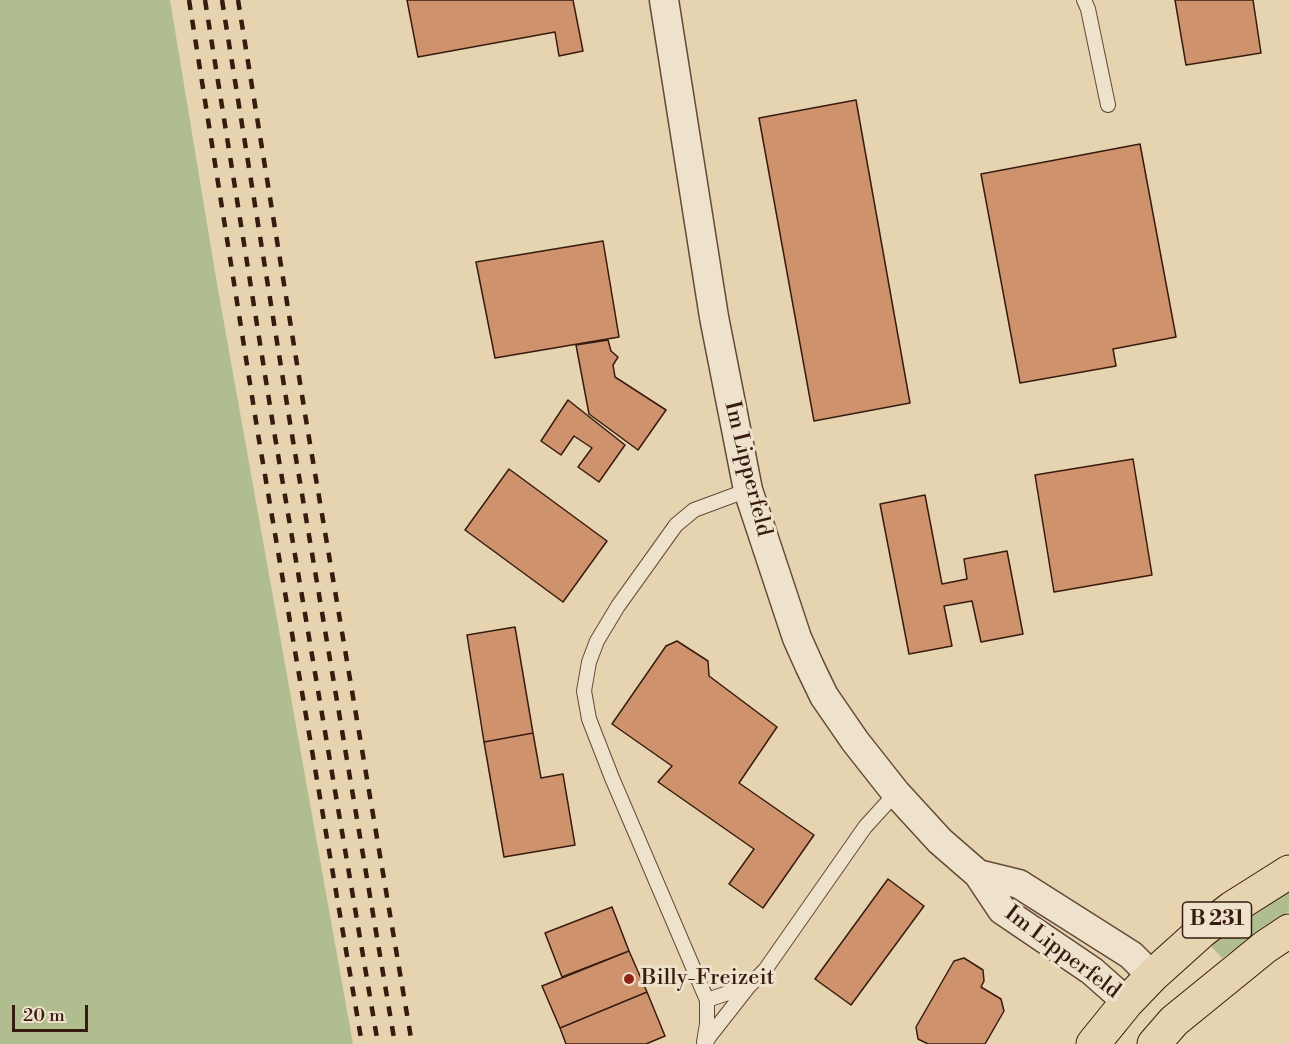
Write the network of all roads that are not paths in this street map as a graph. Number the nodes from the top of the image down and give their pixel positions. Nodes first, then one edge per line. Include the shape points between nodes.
1 (664, 0) edge
2 (1084, 0) edge
3 (1108, 105) dead end
4 (748, 490) junction
5 (896, 793) junction
6 (1289, 872) edge
7 (978, 874) junction
8 (1289, 931) edge
9 (1152, 976) junction
10 (749, 986) junction
11 (707, 1000) junction
12 (1126, 1002) junction
13 (1164, 1032) edge
14 (704, 1044) edge
15 (1093, 1044) edge

1 - 4 street, Im Lipperfeld via 714,317
2 - 3 lane
4 - 5 street, Im Lipperfeld via 796,638 824,696
4 - 11 lane via 693,510 676,525 597,641 584,691 589,719 612,778
5 - 7 street, Im Lipperfeld via 940,841
5 - 10 lane via 865,827 765,970
6 - 9 main road, B 231 via 1232,908
7 - 9 street, Im Lipperfeld via 1019,884 1131,955
7 - 12 street, Im Lipperfeld via 1002,910 1092,971
8 - 13 main road, B 231
9 - 12 main road, B 231
9 - 13 main road
10 - 11 lane
10 - 14 lane
11 - 14 lane
12 - 13 main road
12 - 15 main road, B 231

